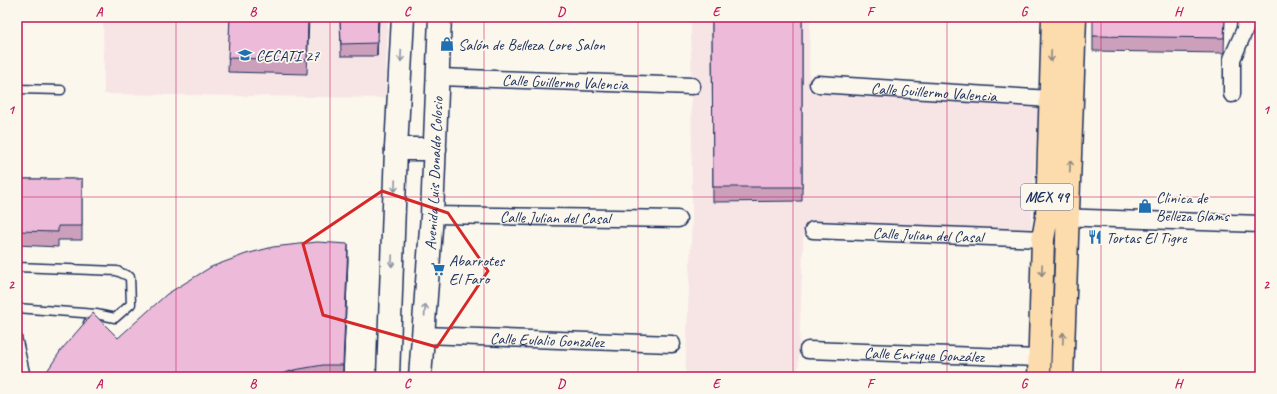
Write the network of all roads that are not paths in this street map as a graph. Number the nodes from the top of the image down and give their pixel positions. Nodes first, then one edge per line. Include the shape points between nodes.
1 (403, 17) edge
2 (440, 17) edge
3 (1052, 17) edge
4 (1075, 17) edge
5 (1250, 26) edge
6 (439, 77) junction
7 (818, 84) dead end
8 (692, 86) dead end
9 (17, 89) edge
10 (61, 90) dead end
11 (1232, 94) dead end
12 (1050, 99) junction
13 (396, 149) junction
14 (435, 149) junction
15 (432, 215) junction
16 (1057, 217) junction
17 (678, 219) dead end
18 (1260, 224) edge
19 (813, 230) dead end
20 (1043, 239) junction
21 (17, 267) edge
22 (17, 308) edge
23 (96, 314) junction
24 (80, 331) edge
25 (423, 335) junction
26 (17, 337) edge
27 (672, 344) dead end
28 (808, 350) dead end
29 (1039, 368) edge
30 (26, 377) edge
31 (388, 377) edge
32 (420, 377) edge
33 (1062, 377) edge

1 -> 13 street
2 - 6 street, Avenida Luis Donaldo Colosio
3 -> 12 main road, MEX 49
16 -> 4 main road, MEX 49
5 - 11 street via 1232,59
6 - 8 street, Calle Guillermo Valencia
6 - 14 street, Avenida Luis Donaldo Colosio
7 - 12 street, Calle Guillermo Valencia
9 - 10 lane
12 - 16 main road, MEX 49
13 - 14 street
13 -> 31 street
14 - 15 street, Avenida Luis Donaldo Colosio
15 - 17 street, Calle Julian del Casal
25 -> 15 street, Avenida Luis Donaldo Colosio
16 - 18 street
16 - 20 main road, MEX 49
33 -> 16 main road, MEX 49
19 - 20 street, Calle Julian del Casal
20 -> 29 main road, MEX 49
21 - 23 lane via 117,271 130,277 131,304 115,318
22 - 23 lane
23 - 24 lane
25 - 27 street, Calle Eulalio González
25 - 32 street, Avenida Luis Donaldo Colosio
26 - 30 lane
28 - 29 street, Calle Enrique González

